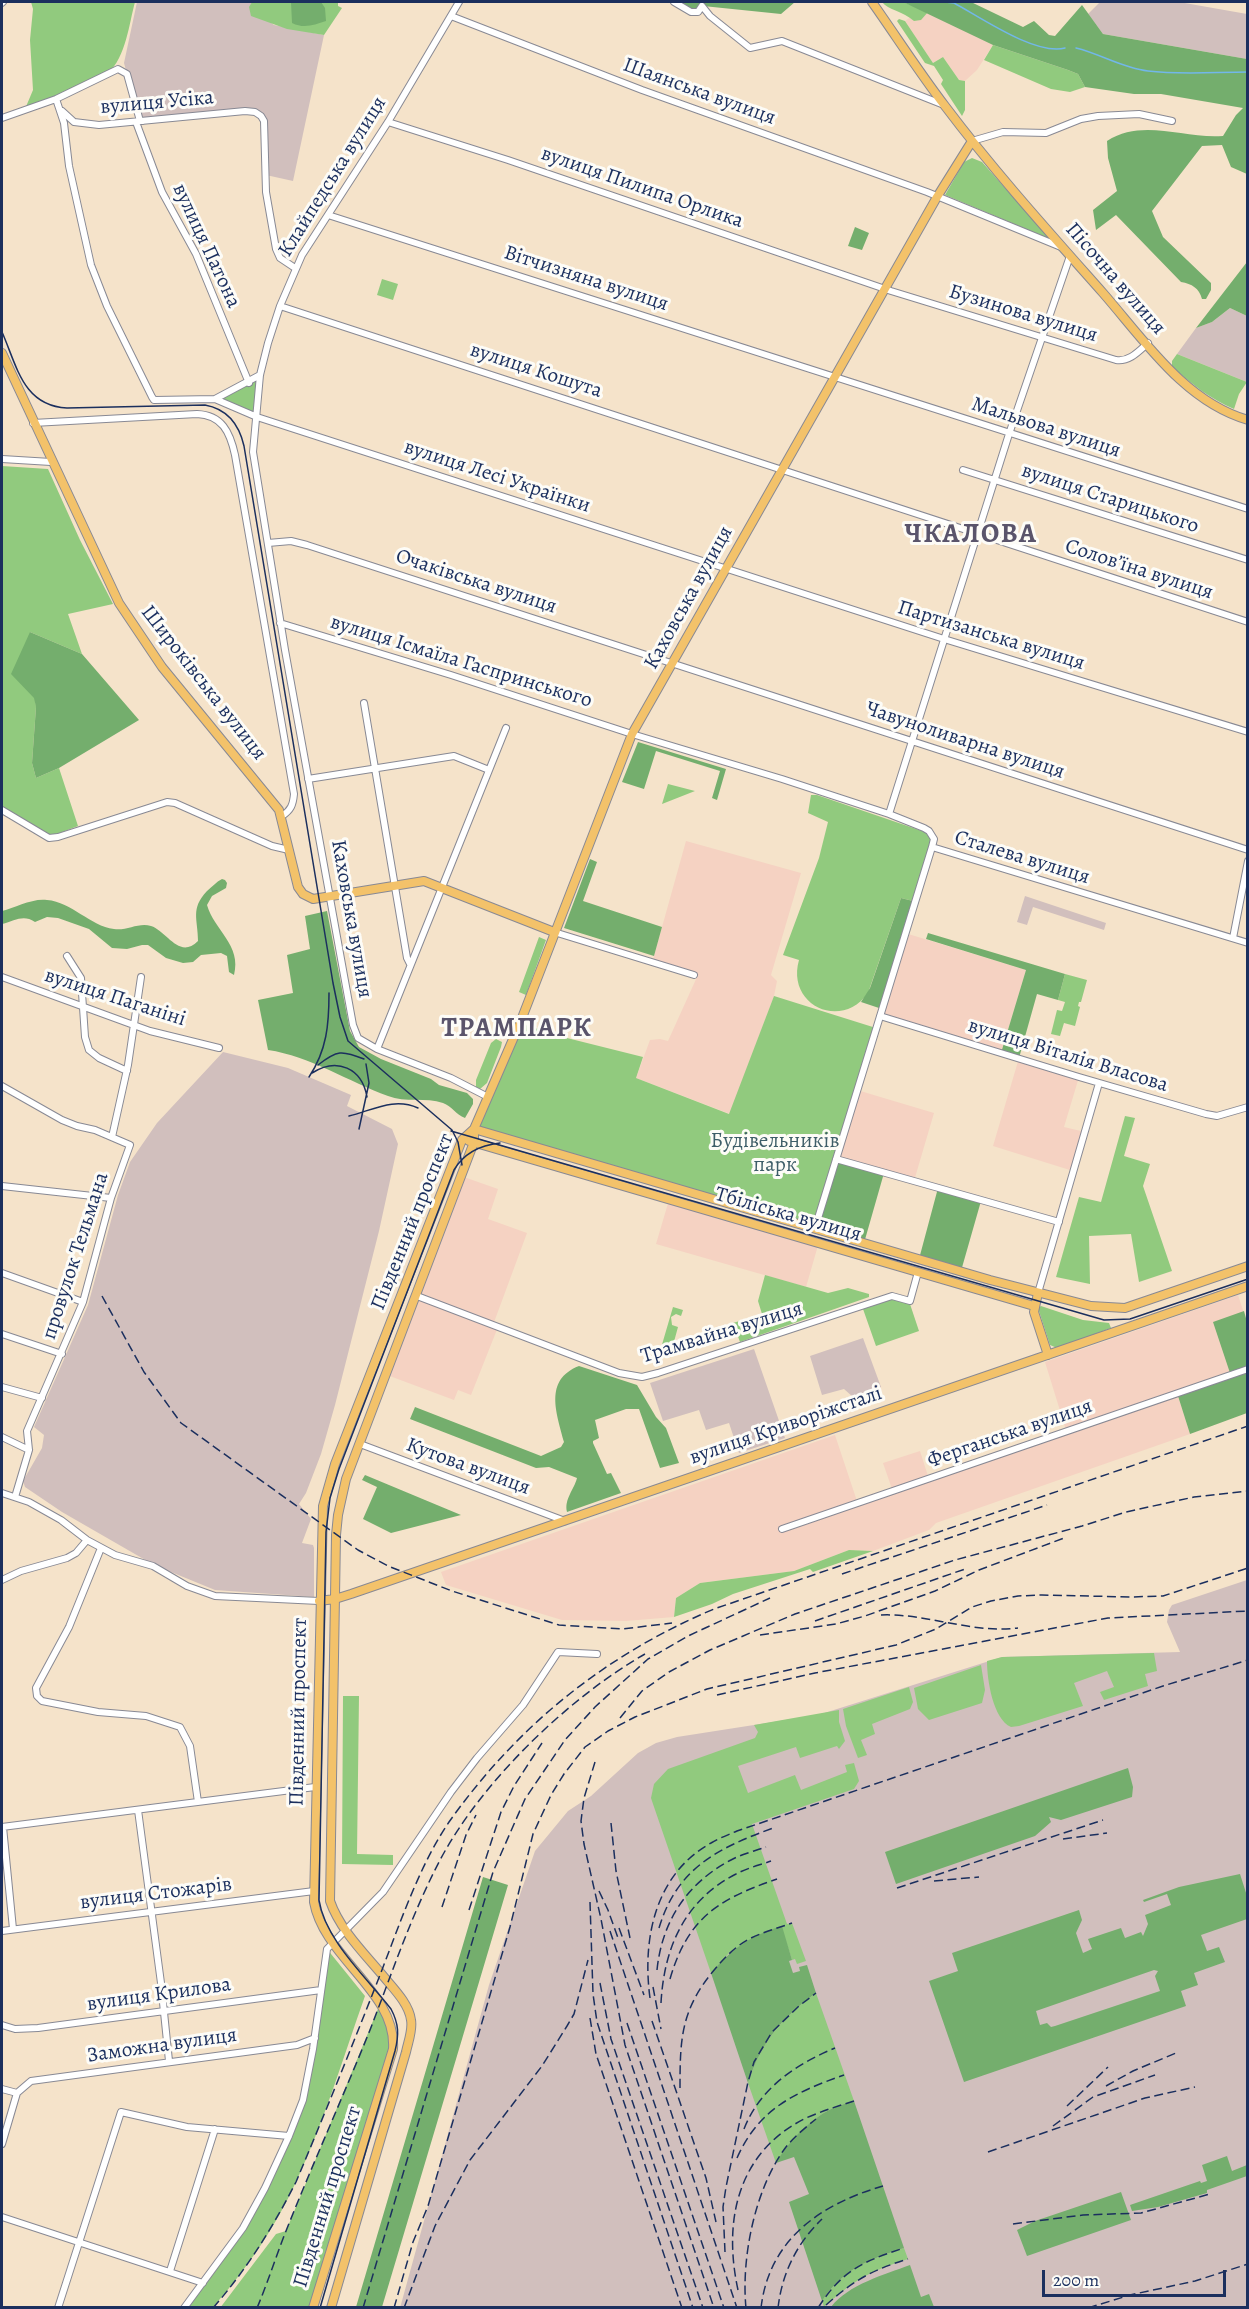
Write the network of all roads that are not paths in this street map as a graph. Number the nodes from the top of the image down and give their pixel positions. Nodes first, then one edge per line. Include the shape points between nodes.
1 (459, 2) edge
2 (674, 2) edge
3 (872, 2) edge
4 (703, 4) edge
5 (451, 16) junction
6 (56, 99) junction
7 (944, 105) junction
8 (59, 108) junction
9 (2, 118) edge
10 (1172, 121) dead end
11 (140, 122) junction
12 (388, 122) junction
13 (972, 141) junction
14 (937, 196) junction
15 (328, 215) junction
16 (1062, 247) junction
17 (1070, 256) junction
18 (295, 268) junction
19 (885, 288) junction
20 (280, 306) junction
21 (1042, 338) junction
22 (1148, 343) junction
23 (2, 353) edge
24 (260, 375) junction
25 (835, 376) junction
26 (249, 383) junction
27 (215, 399) junction
28 (257, 417) junction
29 (1248, 420) edge
30 (33, 423) junction
31 (1010, 434) junction
32 (2, 459) edge
33 (51, 462) junction
34 (782, 469) junction
35 (963, 470) dead end
36 (996, 480) junction
37 (1248, 509) edge
38 (977, 535) junction
39 (268, 543) junction
40 (1248, 560) edge
41 (726, 569) junction
42 (1248, 622) edge
43 (280, 624) junction
44 (944, 639) junction
45 (672, 664) junction
46 (364, 703) dead end
47 (506, 728) dead end
48 (1248, 732) edge
49 (632, 734) junction
50 (910, 741) junction
51 (375, 769) junction
52 (489, 770) junction
53 (308, 779) junction
54 (2, 810) edge
55 (889, 814) junction
56 (282, 816) junction
57 (1247, 846) edge
58 (932, 847) junction
59 (289, 850) junction
60 (1248, 861) edge
61 (396, 885) junction
62 (441, 887) junction
63 (328, 897) junction
64 (554, 932) junction
65 (1233, 938) junction
66 (1248, 943) edge
67 (67, 956) dead end
68 (410, 964) junction
69 (694, 975) dead end
70 (2, 977) edge
71 (141, 977) dead end
72 (84, 1008) junction
73 (880, 1016) junction
74 (135, 1026) junction
75 (219, 1048) dead end
76 (376, 1049) junction
77 (127, 1071) junction
78 (1099, 1083) junction
79 (2, 1086) edge
80 (488, 1096) junction
81 (1248, 1107) edge
82 (474, 1129) junction
83 (112, 1137) junction
84 (462, 1138) junction
85 (474, 1142) junction
86 (836, 1160) junction
87 (2, 1186) edge
88 (111, 1198) junction
89 (1059, 1222) junction
90 (815, 1228) junction
91 (1248, 1266) edge
92 (918, 1272) junction
93 (2, 1273) edge
94 (1248, 1286) edge
95 (1038, 1293) junction
96 (417, 1296) junction
97 (83, 1302) junction
98 (1034, 1306) junction
99 (2, 1334) edge
100 (62, 1354) junction
101 (1048, 1355) junction
102 (1248, 1369) edge
103 (2, 1387) edge
104 (42, 1398) junction
105 (2, 1437) edge
106 (360, 1444) junction
107 (29, 1450) junction
108 (2, 1493) edge
109 (15, 1497) junction
110 (565, 1521) junction
111 (782, 1529) dead end
112 (87, 1540) junction
113 (101, 1548) junction
114 (2, 1581) edge
115 (335, 1599) junction
116 (320, 1601) junction
117 (597, 1654) dead end
118 (315, 1787) junction
119 (198, 1802) junction
120 (138, 1810) junction
121 (2, 1827) edge
122 (314, 1891) junction
123 (151, 1911) junction
124 (13, 1929) junction
125 (2, 1931) edge
126 (347, 1931) junction
127 (332, 1943) junction
128 (321, 1990) junction
129 (164, 2011) junction
130 (2, 2025) edge
131 (315, 2038) junction
132 (169, 2061) junction
133 (2, 2089) edge
134 (17, 2093) junction
135 (215, 2129) junction
136 (289, 2136) junction
137 (2, 2144) edge
138 (2, 2217) edge
139 (78, 2241) junction
140 (170, 2271) junction
141 (203, 2283) junction
142 (58, 2307) edge
143 (184, 2307) edge
144 (313, 2307) edge
145 (331, 2307) edge

1 - 5 street, Клайпедська вулиця
2 - 4 street via 691,12 698,12
3 - 7 main road, Пісочна вулиця
4 - 7 street via 710,16 750,48 782,41
5 - 12 street, Клайпедська вулиця
5 - 14 street, Шаянська вулиця via 642,90
6 - 8 street
6 - 9 street
6 - 11 street, вулиця Патона via 118,69 127,74
7 - 13 main road, Пісочна вулиця
8 - 11 street, вулиця Усіка via 67,118 86,125
8 - 27 street via 91,265 154,400
10 - 13 street via 1149,114 1098,116 1046,133 1003,132
11 - 18 street, вулиця Усіка via 245,111 261,116 266,130 266,192 276,249 280,258
11 - 26 street, вулиця Патона via 162,192 196,254
12 - 15 street, Клайпедська вулиця
12 - 19 street, вулиця Пилипа Орлика
13 - 14 main road, Каховська вулиця
13 - 16 main road, Пісочна вулиця
14 - 16 street, Шаянська вулиця
14 - 19 main road, Каховська вулиця
15 - 18 street, Клайпедська вулиця
15 - 25 street, Вітчизняна вулиця
16 - 17 main road, Пісочна вулиця
17 - 21 street
17 - 22 main road, Пісочна вулиця
18 - 20 street, Клайпедська вулиця
19 - 21 street, Бузинова вулиця
19 - 25 main road, Каховська вулиця
20 - 24 street, Клайпедська вулиця
20 - 34 street, вулиця Кошута
21 - 22 street, Бузинова вулиця via 1123,361
21 - 31 street
22 - 29 main road, Пісочна вулиця via 1195,393 1219,409
23 - 30 main road, Широківська вулиця
24 - 26 street
24 - 28 street, Клайпедська вулиця
25 - 31 street, Мальвова вулиця
25 - 34 main road, Каховська вулиця
26 - 27 street
27 - 28 street, вулиця Лесі Українки
28 - 39 street, Каховська вулиця via 253,452
28 - 41 street, вулиця Лесі Українки
30 - 33 main road, Широківська вулиця
30 - 56 street via 196,414 218,420 226,428 235,455 294,794 293,804
31 - 36 street
31 - 37 street, Мальвова вулиця
32 - 33 street
33 - 56 main road, Широківська вулиця via 110,586 138,633
34 - 38 street, Соловʼїна вулиця
34 - 41 main road, Каховська вулиця
35 - 36 street, вулиця Старицького
36 - 38 street
36 - 40 street, вулиця Старицького
38 - 42 street, Соловʼїна вулиця
38 - 44 street
39 - 43 street, Каховська вулиця
39 - 45 street, Очаківська вулиця via 291,541 307,545
41 - 44 street, Партизанська вулиця
41 - 45 main road, Каховська вулиця
43 - 49 street, вулиця Ісмаїла Гаспринського
43 - 53 street, Каховська вулиця
44 - 48 street, Партизанська вулиця
44 - 50 street
45 - 49 main road, Каховська вулиця
45 - 50 street, Чавуноливарна вулиця
46 - 51 street
47 - 52 street
49 - 55 street, Сталева вулиця
49 - 64 main road, Каховська вулиця
50 - 55 street
50 - 57 street, Чавуноливарна вулиця
51 - 52 street via 454,756
51 - 53 street
51 - 61 street
52 - 62 street
53 - 63 street, Каховська вулиця
54 - 59 street via 49,838 167,802 175,803
55 - 58 street, Сталева вулиця via 929,831 934,839
56 - 59 main road, Широківська вулиця
58 - 65 street, Сталева вулиця
58 - 73 street
59 - 63 main road, Широківська вулиця via 303,894 313,899
60 - 65 street
61 - 62 main road via 424,881
61 - 63 main road
61 - 68 street
62 - 64 main road
62 - 68 street
63 - 76 street, Каховська вулиця via 353,1024 358,1038
64 - 69 street
64 - 80 main road, Каховська вулиця
65 - 66 street, Сталева вулиця
67 - 72 street via 81,978
68 - 76 street
70 - 72 street, вулиця Паганіні
71 - 74 street
72 - 74 street, вулиця Паганіні
72 - 77 street via 89,1050
73 - 78 street, вулиця Віталія Власова
73 - 86 street
74 - 75 street, вулиця Паганіні
74 - 77 street
76 - 80 street, Каховська вулиця
77 - 83 street
78 - 81 street, вулиця Віталія Власова via 1217,1116
78 - 89 street
79 - 83 street via 62,1120
80 - 82 main road, Каховська вулиця
82 - 84 main road, Південний проспект
82 - 85 main road, Південний проспект
82 - 90 main road, Тбіліська вулиця
83 - 88 street, провулок Тельмана via 130,1145
84 - 85 main road, Тбіліська вулиця
84 - 116 main road, Південний проспект via 328,1486 322,1515
85 - 92 main road, Тбіліська вулиця
85 - 96 main road, Південний проспект
86 - 89 street
86 - 90 street
87 - 88 street
88 - 97 street, провулок Тельмана
89 - 95 street
90 - 95 main road, Тбіліська вулиця
91 - 95 main road via 1125,1308 1091,1306
92 - 96 street, Трамвайна вулиця via 910,1301 892,1296 642,1377 619,1373
92 - 98 main road, Тбіліська вулиця
93 - 97 street
94 - 101 main road, вулиця Криворіжсталі
95 - 98 main road
96 - 106 main road, Південний проспект
97 - 100 street, провулок Тельмана
98 - 101 main road
99 - 100 street
100 - 104 street, провулок Тельмана
101 - 110 main road, вулиця Криворіжсталі
102 - 111 street, Ферганська вулиця
103 - 104 street
104 - 107 street, провулок Тельмана via 27,1431
105 - 107 street
106 - 110 street, Кутова вулиця
106 - 115 main road, Південний проспект via 346,1479 338,1515
107 - 109 street, провулок Тельмана
108 - 109 street
109 - 112 street via 62,1520
110 - 115 main road, вулиця Криворіжсталі
112 - 113 street
112 - 114 street via 67,1558 21,1570
113 - 116 street via 153,1566 187,1586 215,1596
113 - 119 street via 69,1627 36,1688 37,1696 42,1701 146,1716 180,1727 190,1746
115 - 116 main road, вулиця Криворіжсталі
115 - 126 main road, Південний проспект via 329,1889 333,1909
116 - 118 main road, Південний проспект
117 - 126 street via 558,1652 523,1705 451,1792 383,1892
118 - 119 street
118 - 122 main road, Південний проспект
119 - 120 street
120 - 121 street
120 - 123 street
121 - 124 street
122 - 123 street, вулиця Стожарів
122 - 127 main road, Південний проспект via 319,1922
123 - 124 street, вулиця Стожарів
123 - 129 street
124 - 125 street, вулиця Стожарів
126 - 127 street
126 - 145 main road, Південний проспект via 396,1990 412,2022
127 - 128 street via 327,1949
127 - 144 main road, Південний проспект via 380,2004 394,2038
128 - 129 street, вулиця Крилова
128 - 131 street
129 - 130 street, вулиця Крилова via 38,2028
129 - 132 street
131 - 132 street, Заможна вулиця via 297,2044
131 - 136 street via 303,2100
132 - 134 street, Заможна вулиця via 31,2081
133 - 134 street
134 - 137 street
135 - 136 street
135 - 139 street via 187,2127 121,2112
135 - 140 street
136 - 141 street via 243,2228
138 - 139 street
139 - 140 street
139 - 142 street
140 - 141 street
141 - 143 street

